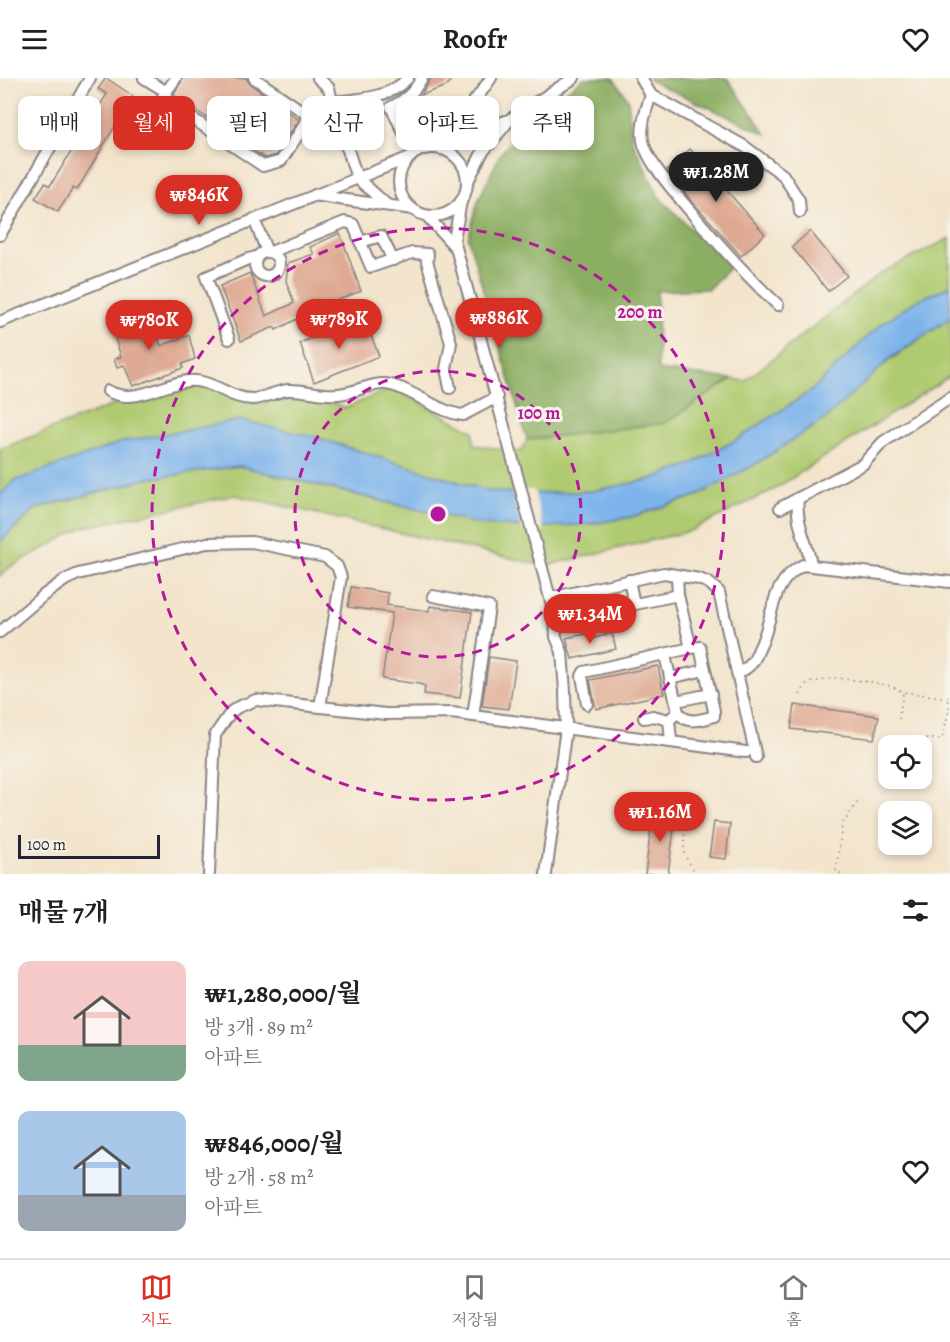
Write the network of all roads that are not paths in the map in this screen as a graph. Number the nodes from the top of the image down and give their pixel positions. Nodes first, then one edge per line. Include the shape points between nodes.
1 (90, 78) edge
2 (144, 78) edge
3 (176, 78) edge
4 (254, 78) edge
5 (318, 78) edge
6 (408, 78) edge
7 (422, 78) edge
8 (491, 78) edge
9 (574, 78) edge
10 (641, 78) edge
11 (167, 92) junction
12 (651, 95) junction
13 (331, 96) edge
14 (373, 96) edge
15 (409, 96) edge
16 (478, 96) edge
17 (396, 105) edge
18 (396, 119) edge
19 (509, 120) junction
20 (499, 123) edge
21 (348, 150) edge
22 (409, 150) edge
23 (422, 150) edge
24 (444, 150) edge
25 (411, 156) junction
26 (357, 178) junction
27 (467, 183) junction
28 (315, 195) junction
29 (461, 201) junction
30 (387, 205) junction
31 (412, 209) junction
32 (800, 212) dead end
33 (427, 216) junction
34 (254, 219) junction
35 (0, 235) edge
36 (360, 242) junction
37 (457, 250) junction
38 (269, 252) junction
39 (257, 257) junction
40 (393, 260) junction
41 (778, 305) dead end
42 (0, 322) edge
43 (229, 339) dead end
44 (450, 388) dead end
45 (108, 391) dead end
46 (497, 397) junction
47 (950, 398) edge
48 (798, 498) junction
49 (780, 508) dead end
50 (811, 564) junction
51 (677, 576) junction
52 (629, 580) junction
53 (950, 582) edge
54 (577, 592) junction
55 (678, 595) junction
56 (433, 596) dead end
57 (550, 598) junction
58 (634, 604) junction
59 (0, 632) edge
60 (691, 648) junction
61 (665, 655) junction
62 (705, 670) junction
63 (738, 673) junction
64 (670, 678) junction
65 (711, 694) junction
66 (587, 704) dead end
67 (320, 707) junction
68 (677, 707) junction
69 (473, 716) junction
70 (644, 718) dead end
71 (669, 720) junction
72 (566, 728) junction
73 (670, 741) junction
74 (209, 874) edge
75 (546, 874) edge

1 - 35 street
2 - 11 street
3 - 11 street
4 - 11 street via 305,113 307,121 281,161 263,166 162,98
5 - 13 street
6 - 14 street via 400,86
7 - 15 street
8 - 16 street
9 - 19 street
10 - 12 street
12 - 32 street via 744,146 783,175 799,200
12 - 41 street via 644,117 644,143 658,170 708,233
17 - 18 street via 391,107
19 - 20 street
19 - 27 street via 482,153
21 - 26 street
22 - 25 street
23 - 25 street
24 - 27 street via 457,157
25 - 26 street
25 - 31 street via 400,171 399,185
26 - 28 street
26 - 30 street
27 - 29 street
28 - 30 street
28 - 34 street
29 - 33 street via 446,213
29 - 37 street via 454,240
30 - 31 street
31 - 33 street
33 - 37 street
34 - 38 street
34 - 42 street
36 - 38 street via 353,224 345,222
36 - 40 street via 381,236
36 - 40 street via 371,267
37 - 46 street
38 - 39 street
38 - 39 street via 279,264 270,276 256,270
39 - 43 street via 206,277
40 - 44 street via 412,253 428,254 451,343 446,369
45 - 46 street via 118,396 134,396 199,381 236,397 255,399 287,390 335,395 387,384 463,415
46 - 57 street
47 - 48 street via 883,442 862,464
48 - 49 street
48 - 50 street via 801,530
50 - 53 street
50 - 63 street via 794,570 783,580 766,636 752,665
51 - 52 street via 664,573
51 - 55 street
51 - 63 street via 699,579 719,591
52 - 54 street
52 - 58 street
54 - 57 street
54 - 58 street via 583,613
55 - 58 street
55 - 60 street
56 - 69 street via 489,607
57 - 72 street via 562,652
59 - 67 street via 65,580 92,569 207,543 241,541 325,557 338,566 341,577
60 - 61 street
60 - 62 street via 700,647
61 - 64 street
61 - 66 street via 584,672
62 - 64 street
62 - 65 street
63 - 73 street via 751,754
64 - 68 street
65 - 68 street
65 - 68 street via 714,716 686,721
67 - 69 street via 386,714
67 - 74 street via 256,700 238,707 224,720 214,745
68 - 71 street
69 - 72 street
70 - 71 street
71 - 73 street
72 - 73 street
72 - 75 street

